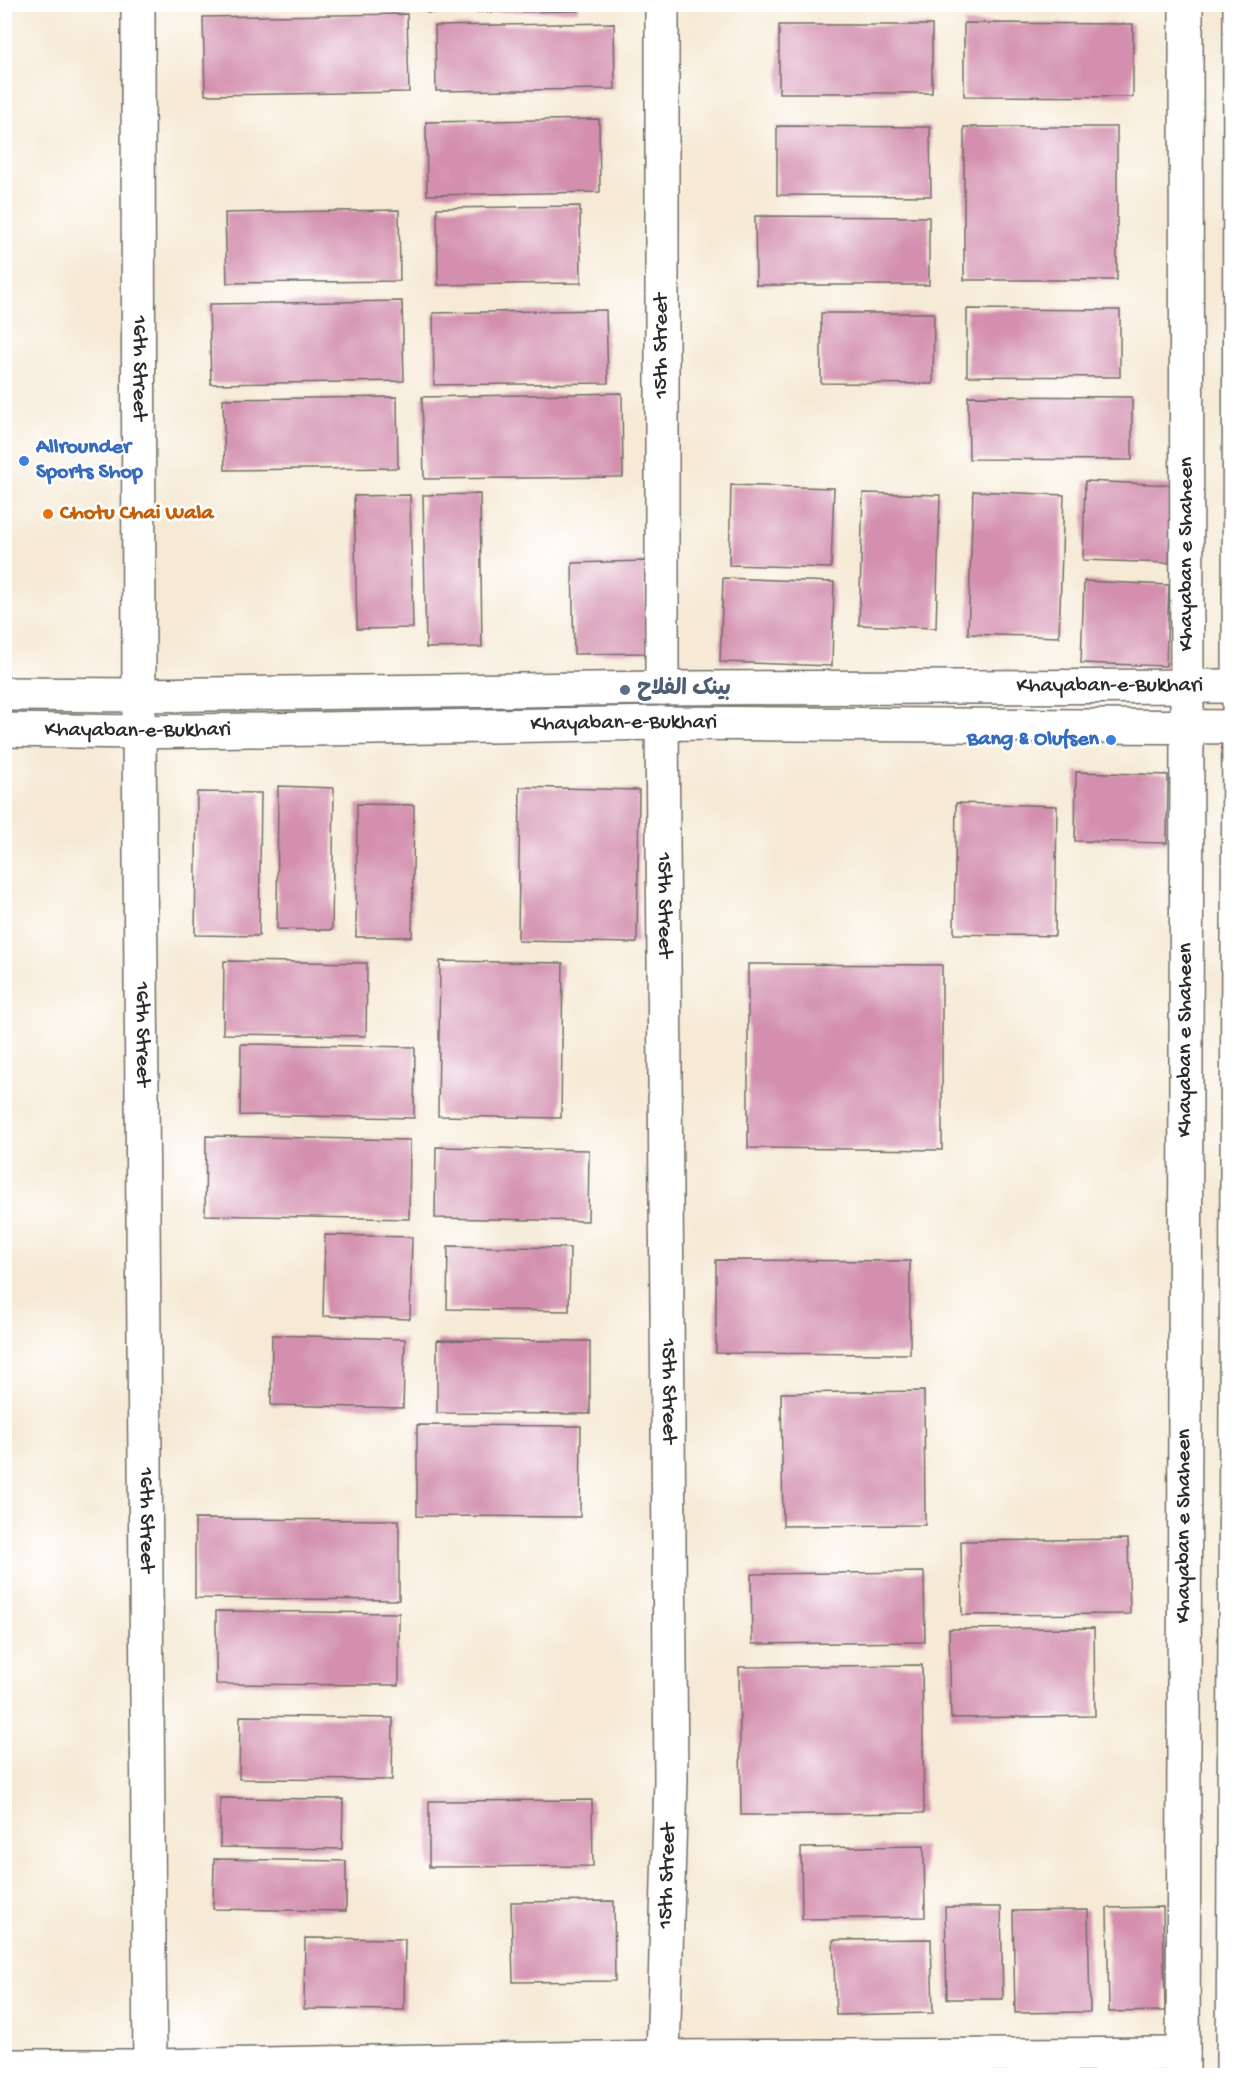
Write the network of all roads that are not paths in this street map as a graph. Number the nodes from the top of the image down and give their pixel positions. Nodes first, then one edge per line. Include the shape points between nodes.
1 (138, 4) edge
2 (662, 4) edge
3 (1186, 4) edge
4 (1240, 4) edge
5 (1241, 686) edge
6 (1187, 687) junction
7 (662, 688) junction
8 (4, 694) edge
9 (140, 695) junction
10 (662, 723) junction
11 (1187, 727) junction
12 (1241, 727) edge
13 (4, 730) edge
14 (140, 732) junction
15 (663, 2057) junction
16 (1237, 2064) edge
17 (1183, 2065) edge
18 (4, 2066) edge
19 (150, 2066) junction
20 (327, 2069) edge

1 - 9 street, 16th Street
2 - 7 street, 15th Street
3 - 6 street, Khayaban e Shaheen
4 - 5 street
5 - 6 street, Khayaban-e-Bukhari
5 - 12 street
6 - 7 street, Khayaban-e-Bukhari
6 - 11 street, Khayaban e Shaheen
7 - 9 street, Khayaban-e-Bukhari
8 - 9 street, Khayaban-e-Bukhari
9 - 14 street, 16th Street
10 - 11 street, Khayaban-e-Bukhari
10 - 14 street, Khayaban-e-Bukhari
10 - 15 street, 15th Street via 671,1779
11 - 12 street, Khayaban-e-Bukhari
11 - 17 street, Khayaban e Shaheen
12 - 16 street
13 - 14 street, Khayaban-e-Bukhari
14 - 19 street, 16th Street
15 - 17 street
15 - 20 street
18 - 19 street
19 - 20 street

